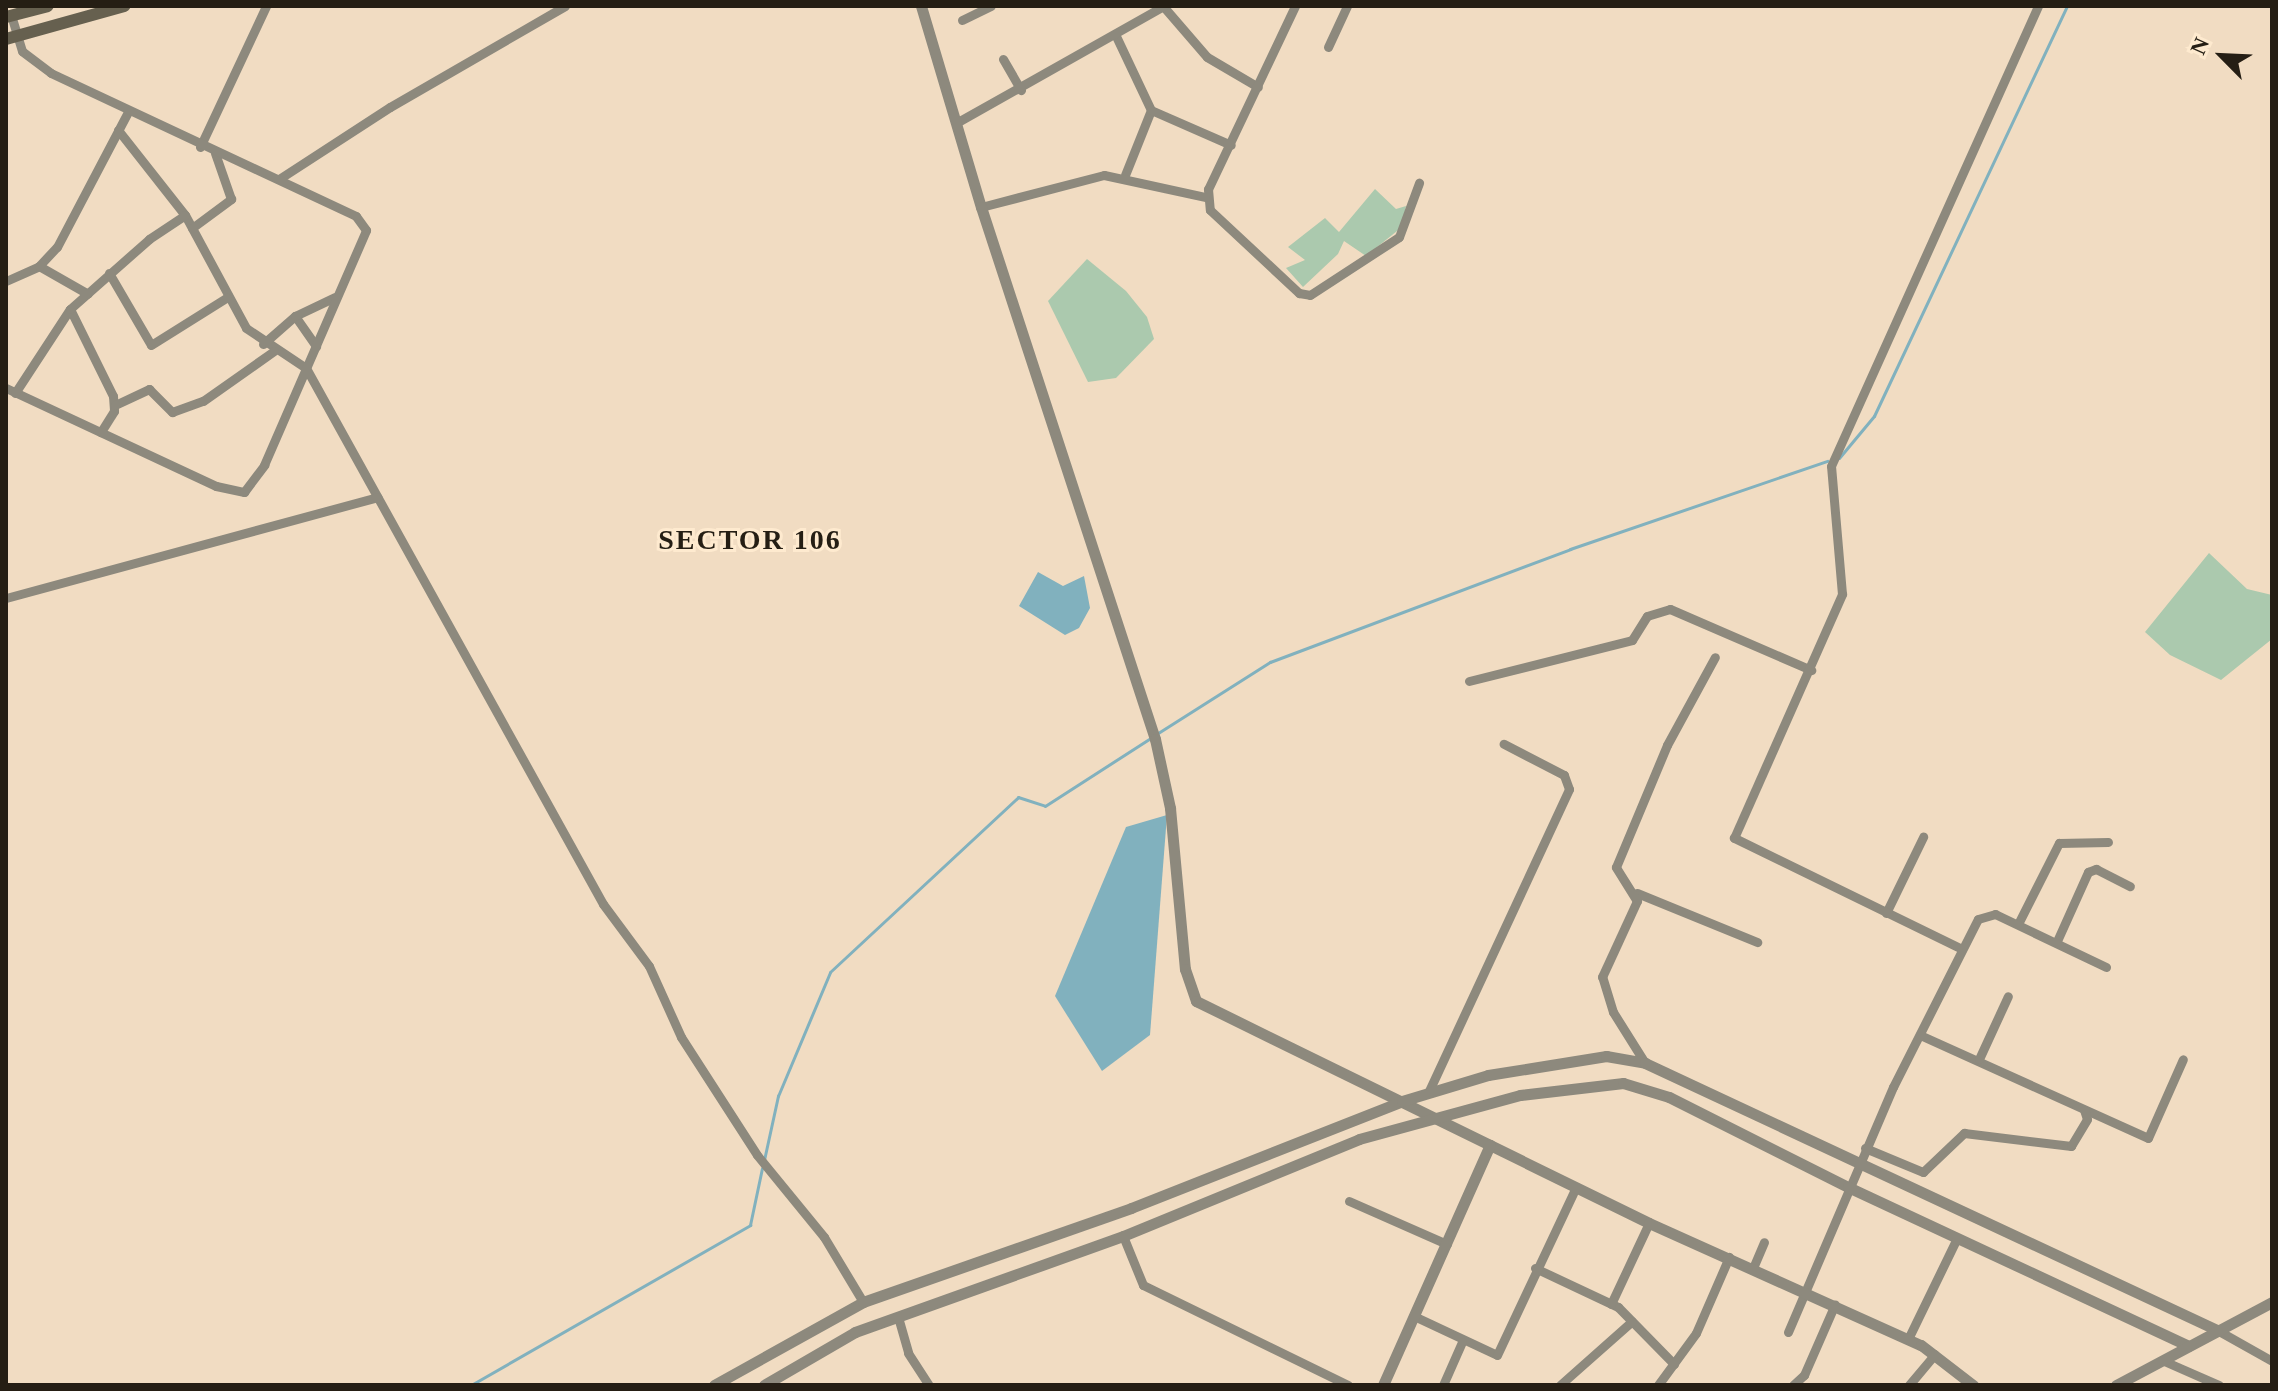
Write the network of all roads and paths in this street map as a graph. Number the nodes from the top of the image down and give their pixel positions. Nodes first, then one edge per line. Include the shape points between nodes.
1 (48, 6) edge
2 (124, 6) edge
3 (266, 6) edge
4 (565, 6) edge
5 (921, 6) edge
6 (991, 6) edge
7 (1164, 6) edge
8 (1295, 6) edge
9 (1347, 6) edge
10 (2038, 6) edge
11 (8, 16) edge
12 (962, 20) dead end
13 (1115, 34) junction
14 (10, 37) edge
15 (1328, 47) dead end
16 (1003, 59) dead end
17 (1258, 87) junction
18 (1021, 90) junction
19 (1151, 110) junction
20 (128, 112) junction
21 (956, 123) junction
22 (118, 130) junction
23 (1231, 145) junction
24 (200, 147) junction
25 (215, 153) junction
26 (1125, 175) junction
27 (279, 179) junction
28 (1419, 183) dead end
29 (1205, 197) junction
30 (981, 207) junction
31 (185, 215) junction
32 (192, 228) junction
33 (39, 266) junction
34 (109, 273) junction
35 (6, 281) edge
36 (88, 294) junction
37 (335, 297) junction
38 (226, 298) junction
39 (70, 309) junction
40 (295, 316) junction
41 (263, 344) junction
42 (316, 346) junction
43 (274, 351) junction
44 (306, 368) junction
45 (10, 390) edge
46 (115, 405) junction
47 (101, 432) junction
48 (377, 497) junction
49 (6, 598) edge
50 (1715, 657) dead end
51 (1811, 670) junction
52 (1469, 681) dead end
53 (1504, 744) dead end
54 (1923, 837) dead end
55 (2108, 842) dead end
56 (2130, 886) dead end
57 (1637, 893) junction
58 (1886, 913) junction
59 (2018, 924) junction
60 (2057, 941) junction
61 (1757, 942) dead end
62 (1962, 949) junction
63 (2106, 967) dead end
64 (2008, 996) dead end
65 (1920, 1035) junction
66 (1979, 1059) junction
67 (2183, 1059) dead end
68 (1645, 1063) junction
69 (1428, 1093) junction
70 (1402, 1101) junction
71 (2084, 1110) junction
72 (1435, 1116) junction
73 (1490, 1145) junction
74 (1865, 1148) junction
75 (1859, 1161) junction
76 (1576, 1187) junction
77 (1848, 1187) junction
78 (1349, 1201) dead end
79 (1649, 1223) junction
80 (1123, 1236) junction
81 (1957, 1238) junction
82 (1764, 1242) dead end
83 (1447, 1244) junction
84 (1729, 1257) junction
85 (1535, 1268) junction
86 (1753, 1268) junction
87 (1805, 1290) junction
88 (863, 1302) junction
89 (2272, 1302) edge
90 (1611, 1304) junction
91 (1835, 1304) junction
92 (898, 1317) junction
93 (1416, 1317) junction
94 (1632, 1321) junction
95 (2217, 1330) junction
96 (1788, 1332) dead end
97 (1908, 1339) junction
98 (1462, 1342) junction
99 (2189, 1346) junction
100 (1935, 1354) junction
101 (2164, 1361) junction
102 (2272, 1361) edge
103 (1674, 1364) junction
104 (714, 1385) edge
105 (764, 1385) edge
106 (929, 1385) edge
107 (1348, 1385) edge
108 (1383, 1385) edge
109 (1443, 1385) edge
110 (1560, 1385) edge
111 (1658, 1385) edge
112 (1793, 1385) edge
113 (1909, 1385) edge
114 (1973, 1385) edge
115 (2116, 1385) edge
116 (2219, 1385) edge

1 - 11 main road
2 - 14 main road
3 - 24 street
4 - 27 street via 390,107
5 - 21 street
6 - 12 street
7 - 13 street
7 - 17 street via 1207,57
8 - 17 street
9 - 15 street
10 - 51 street via 1831,466 1842,594
11 - 14 street
13 - 18 street via 1052,65
13 - 19 street
14 - 20 street via 32,61
16 - 18 street
17 - 23 street
18 - 21 street
19 - 23 street
19 - 26 street
20 - 22 street
20 - 24 street
21 - 30 street
22 - 31 street
22 - 33 street via 57,247
23 - 29 street
24 - 25 street
25 - 27 street
25 - 32 street via 231,199
26 - 29 street
26 - 30 street via 1104,175
27 - 37 street via 364,223 365,236
28 - 29 street via 1399,237 1310,295 1299,293 1210,210
30 - 70 street via 1155,739 1168,792 1192,995 1240,1025
31 - 32 street
31 - 34 street
32 - 38 street
33 - 35 street
33 - 36 street
34 - 36 street
34 - 38 street via 151,345
36 - 39 street
37 - 40 street
37 - 42 street
38 - 41 street
39 - 45 street
39 - 46 street
40 - 41 street
40 - 42 street
41 - 43 street
42 - 44 street
43 - 44 street
43 - 46 street via 203,401 172,412 149,389
44 - 47 street via 256,482 244,492 216,486
44 - 48 street
45 - 47 street
46 - 47 street
48 - 49 street
48 - 88 street via 603,904 649,966 688,1049 757,1155 824,1237
50 - 57 street via 1667,745 1616,867
51 - 52 street via 1670,609 1647,616 1632,640
51 - 58 street via 1734,841
53 - 69 street via 1564,775 1569,789
54 - 58 street
55 - 59 street via 2059,843
56 - 60 street via 2092,869
57 - 61 street
57 - 68 street via 1602,977 1613,1012
58 - 62 street
59 - 60 street
59 - 62 street via 1985,914
60 - 63 street
62 - 65 street
64 - 66 street
65 - 66 street
65 - 74 street
66 - 71 street
67 - 71 street via 2148,1138
68 - 69 street via 1606,1056 1518,1068
68 - 75 street
69 - 70 street
70 - 72 street
70 - 88 street via 1131,1208
71 - 74 street via 2087,1119 2071,1146 1964,1133 1923,1172
72 - 73 street
72 - 77 street via 1520,1095 1634,1085 1669,1097
72 - 80 street via 1336,1147
73 - 76 street
73 - 83 street
74 - 75 street
75 - 77 street
75 - 95 street
76 - 79 street
76 - 85 street
77 - 81 street
77 - 87 street
78 - 83 street
79 - 84 street
79 - 90 street
80 - 92 street
80 - 107 street via 1143,1285
81 - 97 street
81 - 99 street
82 - 86 street
83 - 93 street
84 - 86 street
84 - 103 street via 1705,1316
85 - 90 street
85 - 98 street via 1500,1351 1492,1356
86 - 87 street
87 - 91 street
87 - 96 street
88 - 104 street
89 - 95 street
90 - 94 street
91 - 97 street
91 - 112 street via 1804,1375
92 - 105 street via 840,1339
92 - 106 street via 908,1353
93 - 98 street
93 - 108 street
94 - 103 street
94 - 110 street
95 - 99 street
95 - 102 street
97 - 100 street
98 - 109 street
99 - 101 street
100 - 113 street
100 - 114 street
101 - 115 street
101 - 116 street
103 - 111 street

